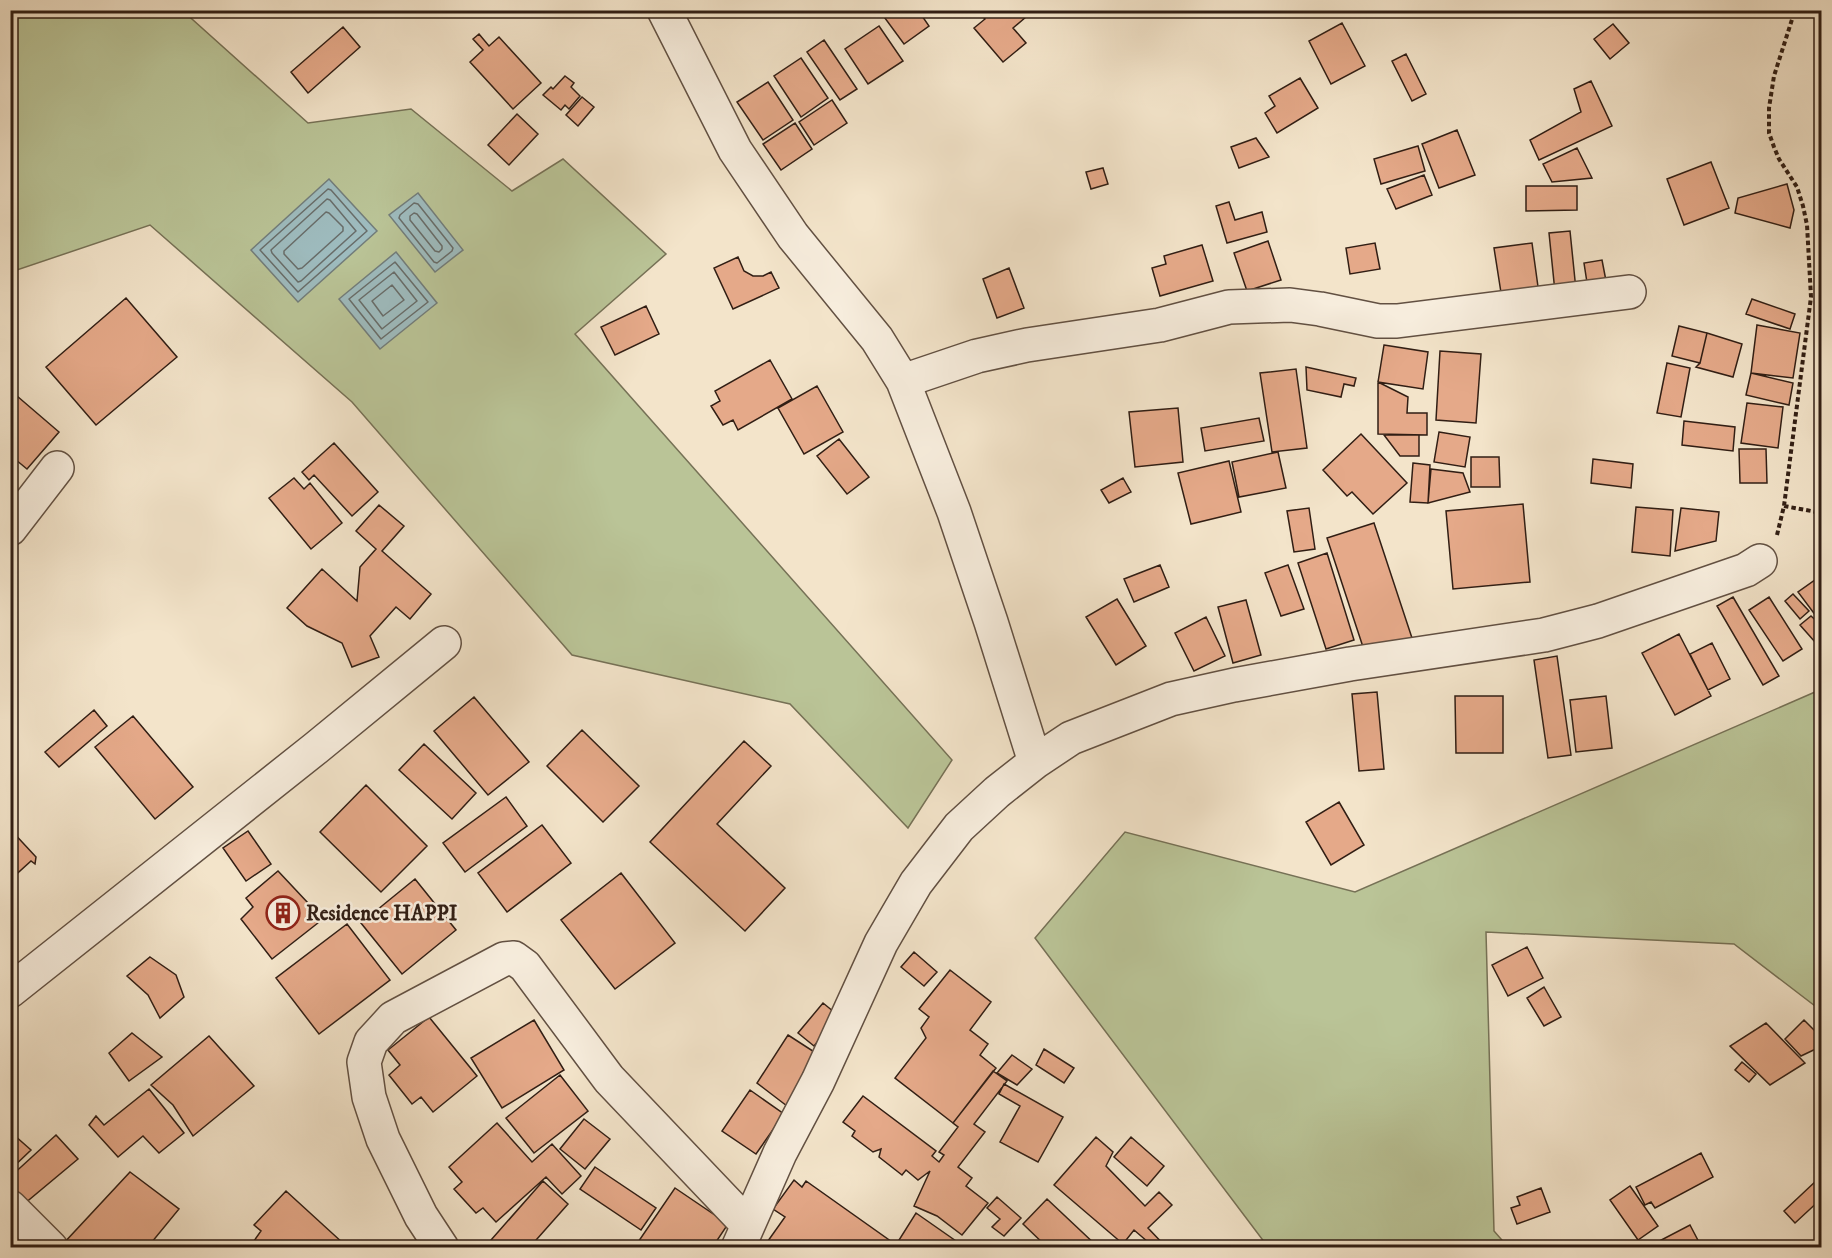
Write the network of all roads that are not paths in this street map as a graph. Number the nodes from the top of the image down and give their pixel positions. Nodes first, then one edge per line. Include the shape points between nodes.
1 (664, 10) edge
2 (1629, 292) dead end
3 (903, 381) junction
4 (57, 468) dead end
5 (10, 528) edge
6 (1760, 561) road end
7 (444, 643) dead end
8 (1035, 762) junction
9 (10, 991) edge
10 (10, 1207) edge
11 (743, 1236) edge
12 (51, 1248) edge
13 (442, 1248) edge

1 - 3 street via 735,150 792,236 877,339
2 - 3 street via 1397,321 1290,305 1229,307 1160,325 977,356
3 - 8 street via 954,512
4 - 5 street
6 - 8 street via 1746,570 1598,621 1544,634 1350,664 1171,699 1071,738
7 - 9 street
8 - 11 street via 959,826 915,882 881,943
10 - 12 street
11 - 13 street via 609,1079 525,966 514,958 504,958 393,1018 371,1042 364,1062 369,1097 383,1139 421,1216

